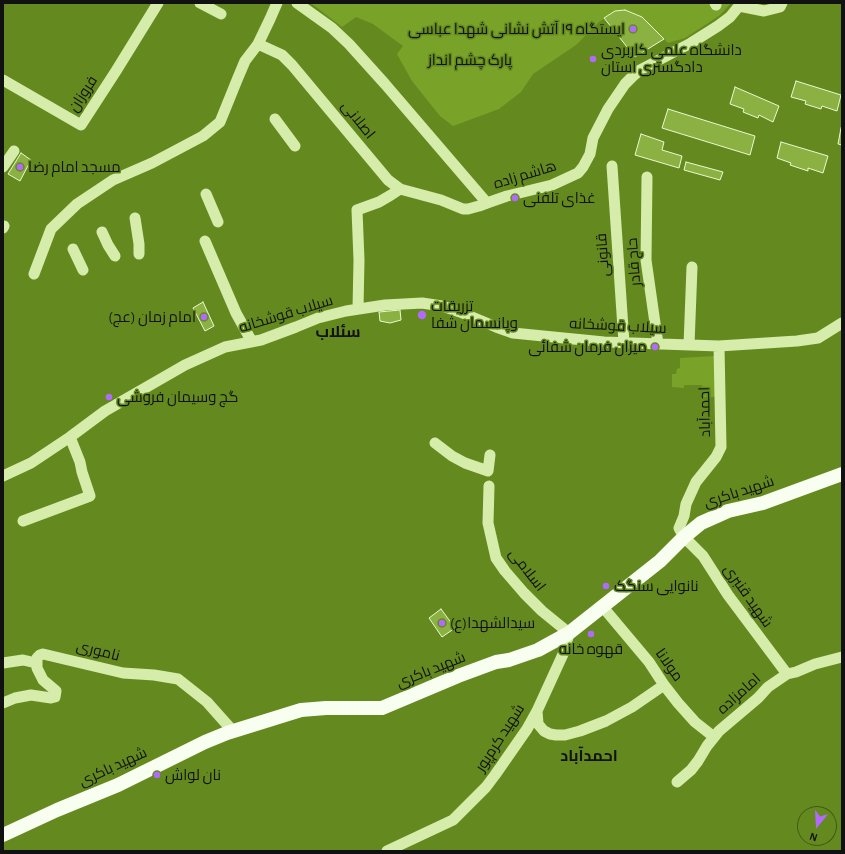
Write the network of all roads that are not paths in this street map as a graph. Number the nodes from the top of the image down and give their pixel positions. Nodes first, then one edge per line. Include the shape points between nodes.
1 (158, 3) edge
2 (200, 3) edge
3 (277, 3) edge
4 (297, 3) edge
5 (782, 3) edge
6 (740, 5) edge
7 (221, 14) dead end
8 (258, 44) junction
9 (3, 80) edge
10 (275, 119) dead end
11 (295, 146) dead end
12 (14, 150) dead end
13 (612, 166) dead end
14 (3, 167) edge
15 (647, 177) dead end
16 (400, 189) junction
17 (206, 194) dead end
18 (487, 203) junction
19 (135, 218) dead end
20 (218, 222) dead end
21 (102, 232) dead end
22 (205, 241) dead end
23 (73, 249) dead end
24 (140, 254) dead end
25 (115, 256) dead end
26 (692, 267) dead end
27 (83, 270) dead end
28 (34, 274) dead end
29 (358, 309) junction
30 (842, 323) edge
31 (252, 342) junction
32 (624, 343) junction
33 (658, 344) junction
34 (689, 345) junction
35 (719, 346) junction
36 (70, 436) junction
37 (435, 443) dead end
38 (490, 455) dead end
39 (842, 474) edge
40 (3, 476) edge
41 (489, 486) dead end
42 (23, 521) dead end
43 (684, 537) junction
44 (602, 606) junction
45 (569, 633) junction
46 (842, 657) edge
47 (36, 662) junction
48 (3, 663) edge
49 (787, 674) junction
50 (664, 685) junction
51 (3, 703) edge
52 (537, 711) junction
53 (233, 731) junction
54 (714, 737) junction
55 (677, 782) dead end
56 (3, 835) edge
57 (387, 851) edge

1 - 9 street, فروزان via 81,125
2 - 7 street
3 - 8 street
4 - 18 street, هاشم زاده via 332,28 349,44
5 - 6 street via 780,7 764,10
6 - 18 street, هاشم زاده via 730,17 707,33 640,70 625,84 608,109 593,138 590,154 578,173 552,185
8 - 16 street, اصلانی via 282,55 292,65 388,180
8 - 28 street via 245,61 220,122 203,136 113,180 77,204 52,229
10 - 11 street
12 - 14 street
13 - 32 street, قانونی
15 - 33 street, حاج قادر via 646,260
16 - 18 street, اصلانی via 463,209
16 - 29 street via 378,202 357,210
17 - 20 street
19 - 24 street
21 - 25 street
22 - 31 street via 236,313
23 - 27 street
26 - 34 street
29 - 31 street, سیلاب قوشخانه via 318,318
29 - 32 street, سیلاب قوشخانه via 422,303 442,306 513,333
30 - 35 street, سیلاب قوشخانه via 818,338
31 - 36 street, سیلاب قوشخانه via 225,348 185,365 105,411
32 - 33 street, سیلاب قوشخانه
33 - 34 street, سیلاب قوشخانه
34 - 35 street, سیلاب قوشخانه
35 - 43 street, احمدآباد via 721,447 696,482 686,504 679,528
36 - 40 street, سیلاب قوشخانه via 31,463
36 - 42 street via 90,496
37 - 38 street via 465,463 488,471
39 - 43 main road, شهید باکری via 763,503 728,511 701,523
41 - 45 street, اسلامی via 488,523 496,558 524,593
43 - 44 main road, شهید باکری via 660,561
43 - 49 street, شهید قنبری via 702,556
44 - 45 main road, شهید باکری
44 - 50 street, مولانا via 650,662
45 - 52 street, شهید کرم‌پور via 564,652
45 - 53 main road, شهید باکری via 538,650 496,662 382,708 301,710
46 - 49 street, امامزاده
47 - 48 street via 23,660
47 - 51 street via 43,680 56,691 54,697 30,695
47 - 53 street, ناموری via 40,654 43,654 123,673 178,679 207,702
49 - 54 street, امامزاده via 768,687
50 - 52 street via 606,722 565,735 556,736 544,731 538,724
50 - 54 street, مولانا via 695,722
52 - 57 street, شهید کرم‌پور via 486,787 453,820
53 - 56 main road, شهید باکری
54 - 55 street, امامزاده via 694,765

